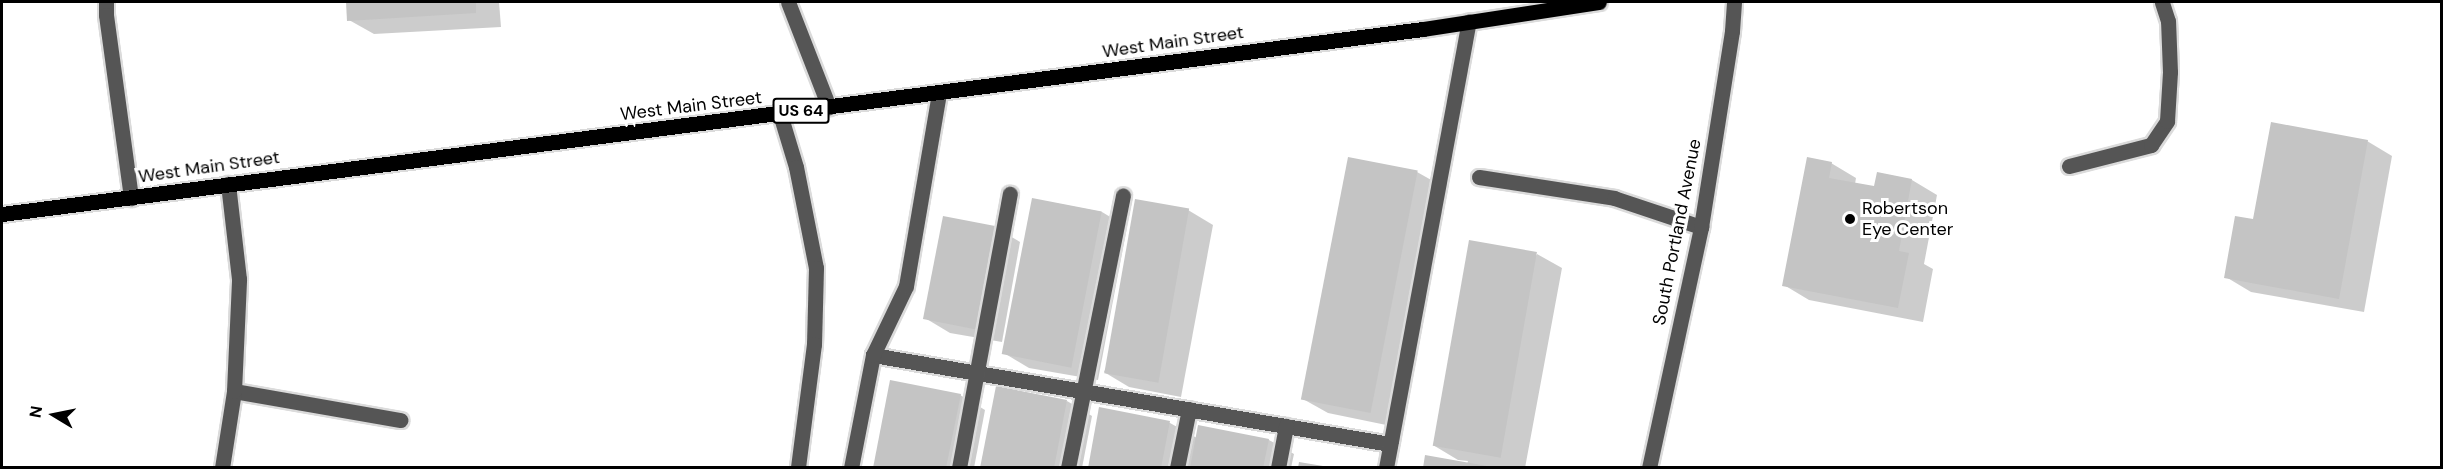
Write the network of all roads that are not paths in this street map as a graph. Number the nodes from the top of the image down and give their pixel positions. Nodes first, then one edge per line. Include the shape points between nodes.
1 (106, 2) edge
2 (788, 2) edge
3 (1599, 2) edge
4 (1734, 2) edge
5 (2163, 2) edge
6 (1573, 4) edge
7 (1469, 22) junction
8 (939, 93) junction
9 (830, 107) junction
10 (780, 114) junction
11 (2069, 166) dead end
12 (1479, 177) dead end
13 (228, 184) junction
14 (1010, 194) dead end
15 (1123, 196) dead end
16 (131, 198) junction
17 (2, 214) edge
18 (1701, 227) junction
19 (873, 355) junction
20 (976, 373) junction
21 (234, 391) junction
22 (1084, 391) junction
23 (1189, 409) junction
24 (400, 420) dead end
25 (1286, 426) junction
26 (1390, 444) junction
27 (222, 468) edge
28 (798, 468) edge
29 (851, 468) edge
30 (959, 468) edge
31 (1068, 468) edge
32 (1177, 468) edge
33 (1278, 468) edge
34 (1386, 468) edge
35 (1649, 468) edge

1 - 16 street
2 - 9 street
3 - 6 main road, West Main Street / US 64
4 - 18 street, South Portland Avenue
5 - 11 street via 2168,21 2170,72 2167,121 2151,145
6 - 7 main road, West Main Street / US 64
7 - 8 main road, West Main Street / US 64
7 - 26 street
8 - 9 main road, West Main Street / US 64
8 - 19 street via 906,286
9 - 10 main road, West Main Street / US 64
10 - 13 main road, West Main Street / US 64
10 - 28 street via 799,178 816,268 814,344
12 - 18 street via 1614,198
13 - 16 main road, West Main Street / US 64
13 - 21 street via 239,279
14 - 20 street
15 - 22 street
16 - 17 main road, West Main Street / US 64
18 - 35 street, South Portland Avenue
19 - 20 street
19 - 29 street
20 - 22 street
20 - 30 street
21 - 24 street
21 - 27 street
22 - 23 street
22 - 31 street
23 - 25 street
23 - 32 street
25 - 26 street
25 - 33 street
26 - 34 street

